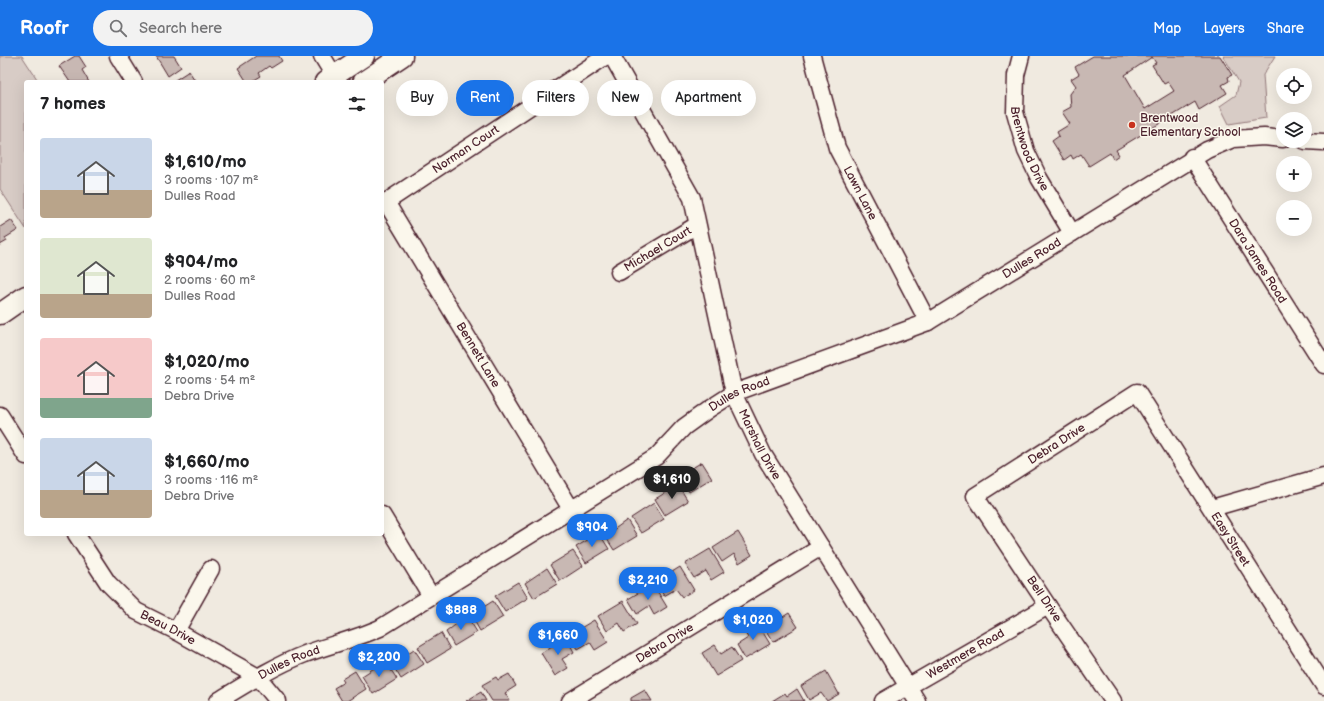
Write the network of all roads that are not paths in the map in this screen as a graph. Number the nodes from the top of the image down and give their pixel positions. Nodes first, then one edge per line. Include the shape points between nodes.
1 (118, 56) edge
2 (322, 56) edge
3 (364, 56) edge
4 (402, 56) edge
5 (606, 56) edge
6 (612, 56) edge
7 (812, 56) edge
8 (1021, 56) edge
9 (133, 80) edge
10 (333, 80) edge
11 (366, 80) edge
12 (1276, 138) edge
13 (1312, 141) edge
14 (1324, 142) edge
15 (1192, 157) junction
16 (386, 202) joint
17 (697, 225) junction
18 (1072, 233) junction
19 (619, 272) dead end
20 (24, 297) edge
21 (0, 314) edge
22 (928, 322) junction
23 (1324, 365) edge
24 (1137, 392) joint
25 (734, 393) junction
26 (0, 415) edge
27 (24, 453) edge
28 (1324, 476) edge
29 (976, 496) joint
30 (1212, 508) junction
31 (571, 509) junction
32 (384, 518) edge
33 (77, 536) edge
34 (820, 547) junction
35 (211, 570) dead end
36 (431, 596) junction
37 (1048, 606) junction
38 (176, 631) junction
39 (258, 677) junction
40 (908, 686) junction
41 (1324, 686) edge
42 (218, 701) edge
43 (278, 701) edge
44 (570, 701) edge
45 (883, 701) edge
46 (917, 701) edge
47 (1113, 701) edge

1 - 9 street
2 - 10 street
3 - 10 main road
4 - 11 main road
5 - 16 street, Norman Court
6 - 17 street, Marshall Drive via 692,198
7 - 22 street, Lawn Lane via 837,148
8 - 18 street, Brentwood Drive via 1016,75 1015,112 1026,151
12 - 15 street, Dulles Road via 1233,139
13 - 14 street
15 - 18 street, Dulles Road
15 - 23 street, Dara James Road
16 - 31 street, Bennett Lane
17 - 19 street, Michael Court
17 - 25 street, Marshall Drive
18 - 22 street, Dulles Road
20 - 21 main road
22 - 25 street, Dulles Road
24 - 29 street, Debra Drive
24 - 30 street, Easy Street
25 - 31 street, Dulles Road via 684,428 656,457
25 - 34 street, Marshall Drive via 763,454
26 - 27 street
28 - 30 street
29 - 37 street, Bell Drive
30 - 41 street, Easy Street
31 - 36 street, Dulles Road
32 - 36 street
33 - 38 street, Beau Drive via 108,583 136,611
34 - 40 street, Marshall Drive
34 - 44 street, Debra Drive
35 - 38 street
36 - 39 street, Dulles Road via 380,628 304,654
37 - 40 street, Westmere Road
37 - 47 street, Bell Drive
38 - 39 street, Beau Drive
39 - 42 street, Dulles Road
39 - 43 street, Beau Drive
40 - 45 street, Westmere Road
40 - 46 street, Marshall Drive

